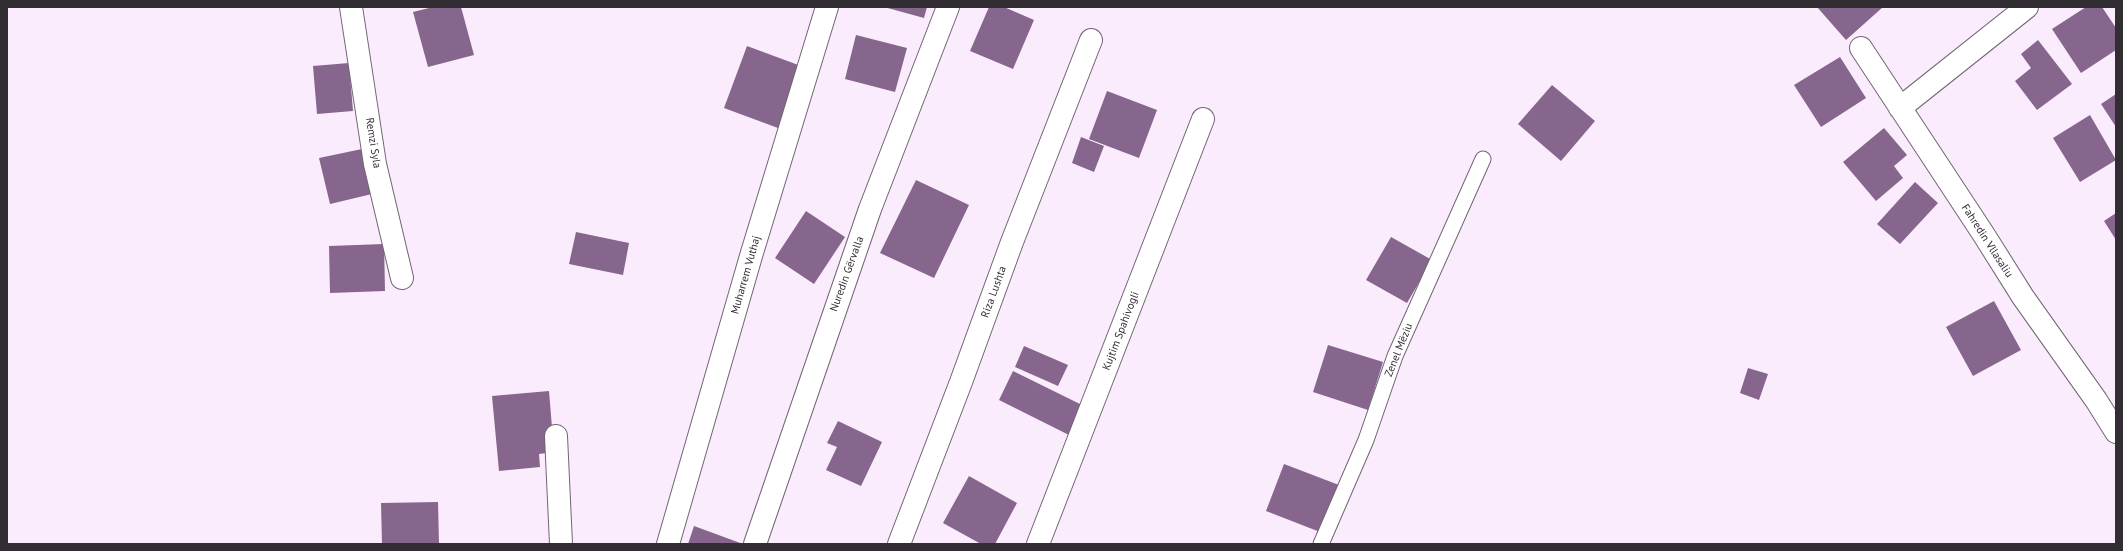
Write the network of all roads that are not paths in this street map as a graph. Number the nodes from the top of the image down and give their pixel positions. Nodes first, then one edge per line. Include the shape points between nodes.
1 (351, 7) edge
2 (827, 7) edge
3 (948, 7) edge
4 (2021, 12) edge
5 (1091, 40) dead end
6 (1861, 48) dead end
7 (1900, 108) junction
8 (1203, 119) dead end
9 (1483, 158) dead end
10 (402, 278) dead end
11 (2116, 432) edge
12 (556, 436) dead end
13 (561, 544) edge
14 (668, 544) edge
15 (755, 544) edge
16 (899, 544) edge
17 (1038, 544) edge
18 (1321, 544) edge

1 - 10 street, Remzi Syla via 375,164
2 - 14 street, Muharrem Vuthaj via 751,256
3 - 15 street, Nuredin Gërvalla via 865,224
4 - 7 street
5 - 16 street, Riza Lushta
6 - 7 street, Fahredin Vllasaliu
7 - 11 street, Fahredin Vllasaliu via 2023,297
8 - 17 street, Kujtim Spahivogli
9 - 18 lane, Zenel Mëziu via 1395,356 1366,440
12 - 13 street

